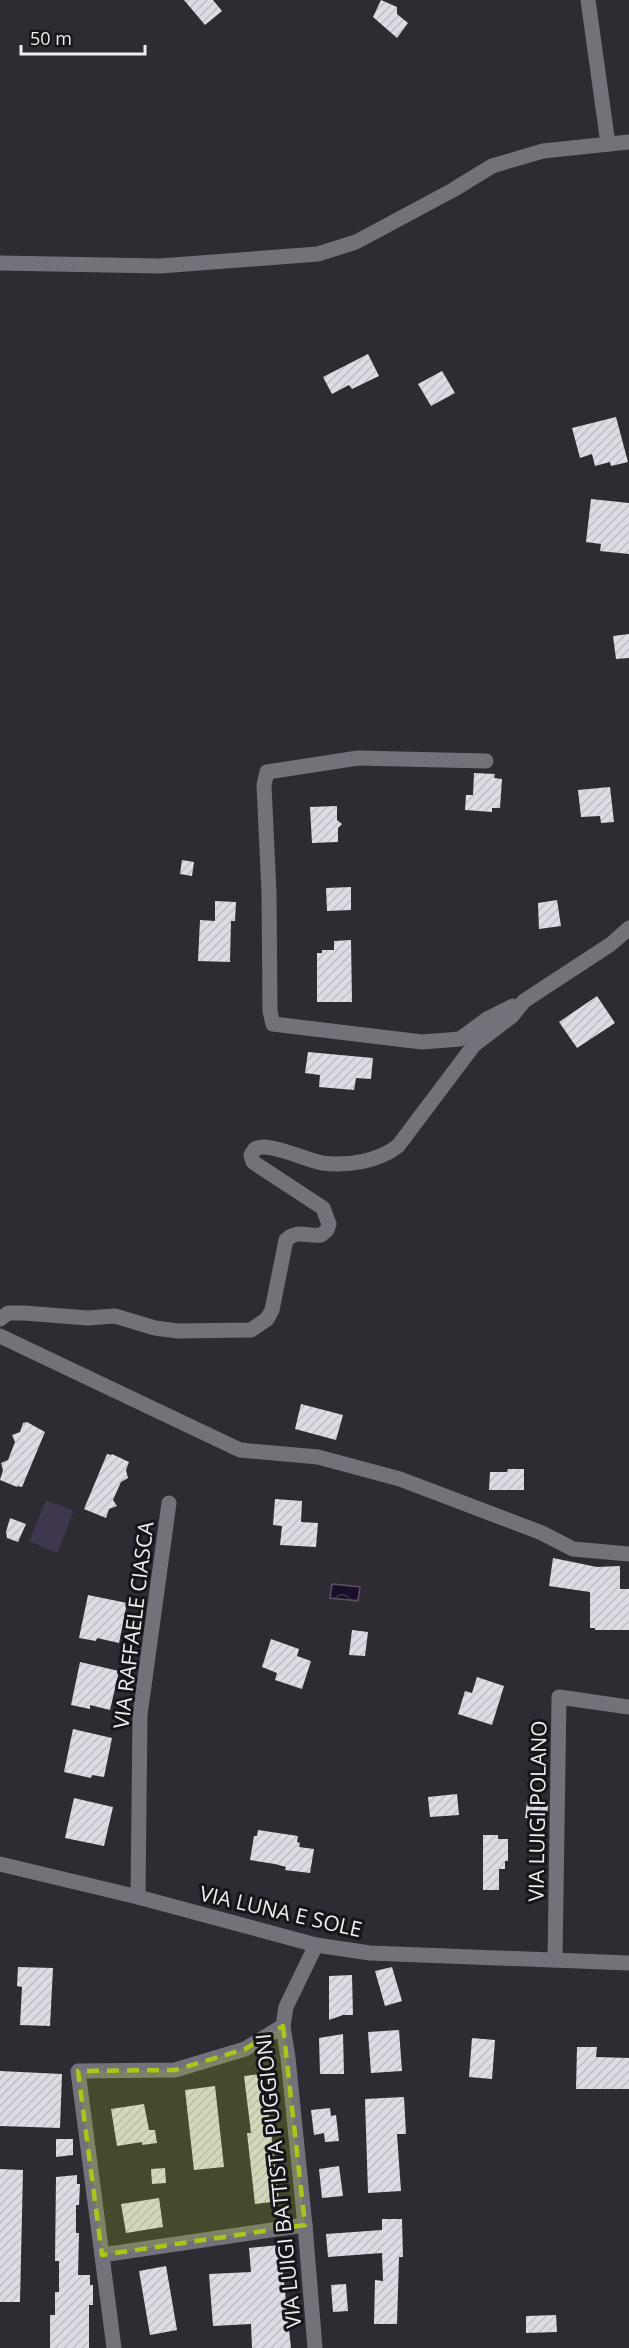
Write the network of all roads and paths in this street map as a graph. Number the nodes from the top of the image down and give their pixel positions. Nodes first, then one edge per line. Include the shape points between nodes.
1 (588, 0) edge
2 (629, 142) edge
3 (609, 144) junction
4 (0, 263) edge
5 (486, 761) dead end
6 (629, 928) edge
7 (524, 1000) junction
8 (0, 1319) edge
9 (0, 1336) edge
10 (169, 1503) dead end
11 (629, 1554) edge
12 (629, 1707) edge
13 (0, 1864) edge
14 (138, 1897) junction
15 (316, 1945) junction
16 (555, 1960) junction
17 (629, 1963) edge
18 (283, 2026) junction
19 (305, 2225) junction
20 (102, 2255) junction
21 (114, 2348) edge
22 (315, 2348) edge

1 - 3 street
2 - 3 street
3 - 4 street via 543,151 492,166 356,242 318,254 160,266
5 - 7 street via 358,758 267,772 264,785 270,1011 273,1024 422,1042 460,1038
6 - 7 street via 611,944
7 - 8 street via 512,1016 474,1045 398,1146 386,1155 363,1162 322,1163 264,1146 255,1149 251,1155 253,1162 323,1208 329,1224 321,1235 297,1233 286,1240 272,1310 260,1325 242,1332 178,1331 115,1316 8,1313
9 - 11 street via 240,1450 318,1457 400,1479 542,1533 573,1550
10 - 14 street, VIA RAFFAELE CIASCA via 140,1715
12 - 16 street, VIA LUIGI POLANO via 560,1697
13 - 14 street, VIA LUNA E SOLE
14 - 15 street, VIA LUNA E SOLE
15 - 16 street, VIA LUNA E SOLE via 370,1953
15 - 18 street, VIA LUIGI BATTISTA PUGGIONI via 286,2007
16 - 17 street, VIA LUNA E SOLE
18 - 19 street, VIA LUIGI BATTISTA PUGGIONI
18 - 20 street via 245,2049 175,2070 78,2071
19 - 20 street
19 - 22 street, VIA LUIGI BATTISTA PUGGIONI
20 - 21 street

